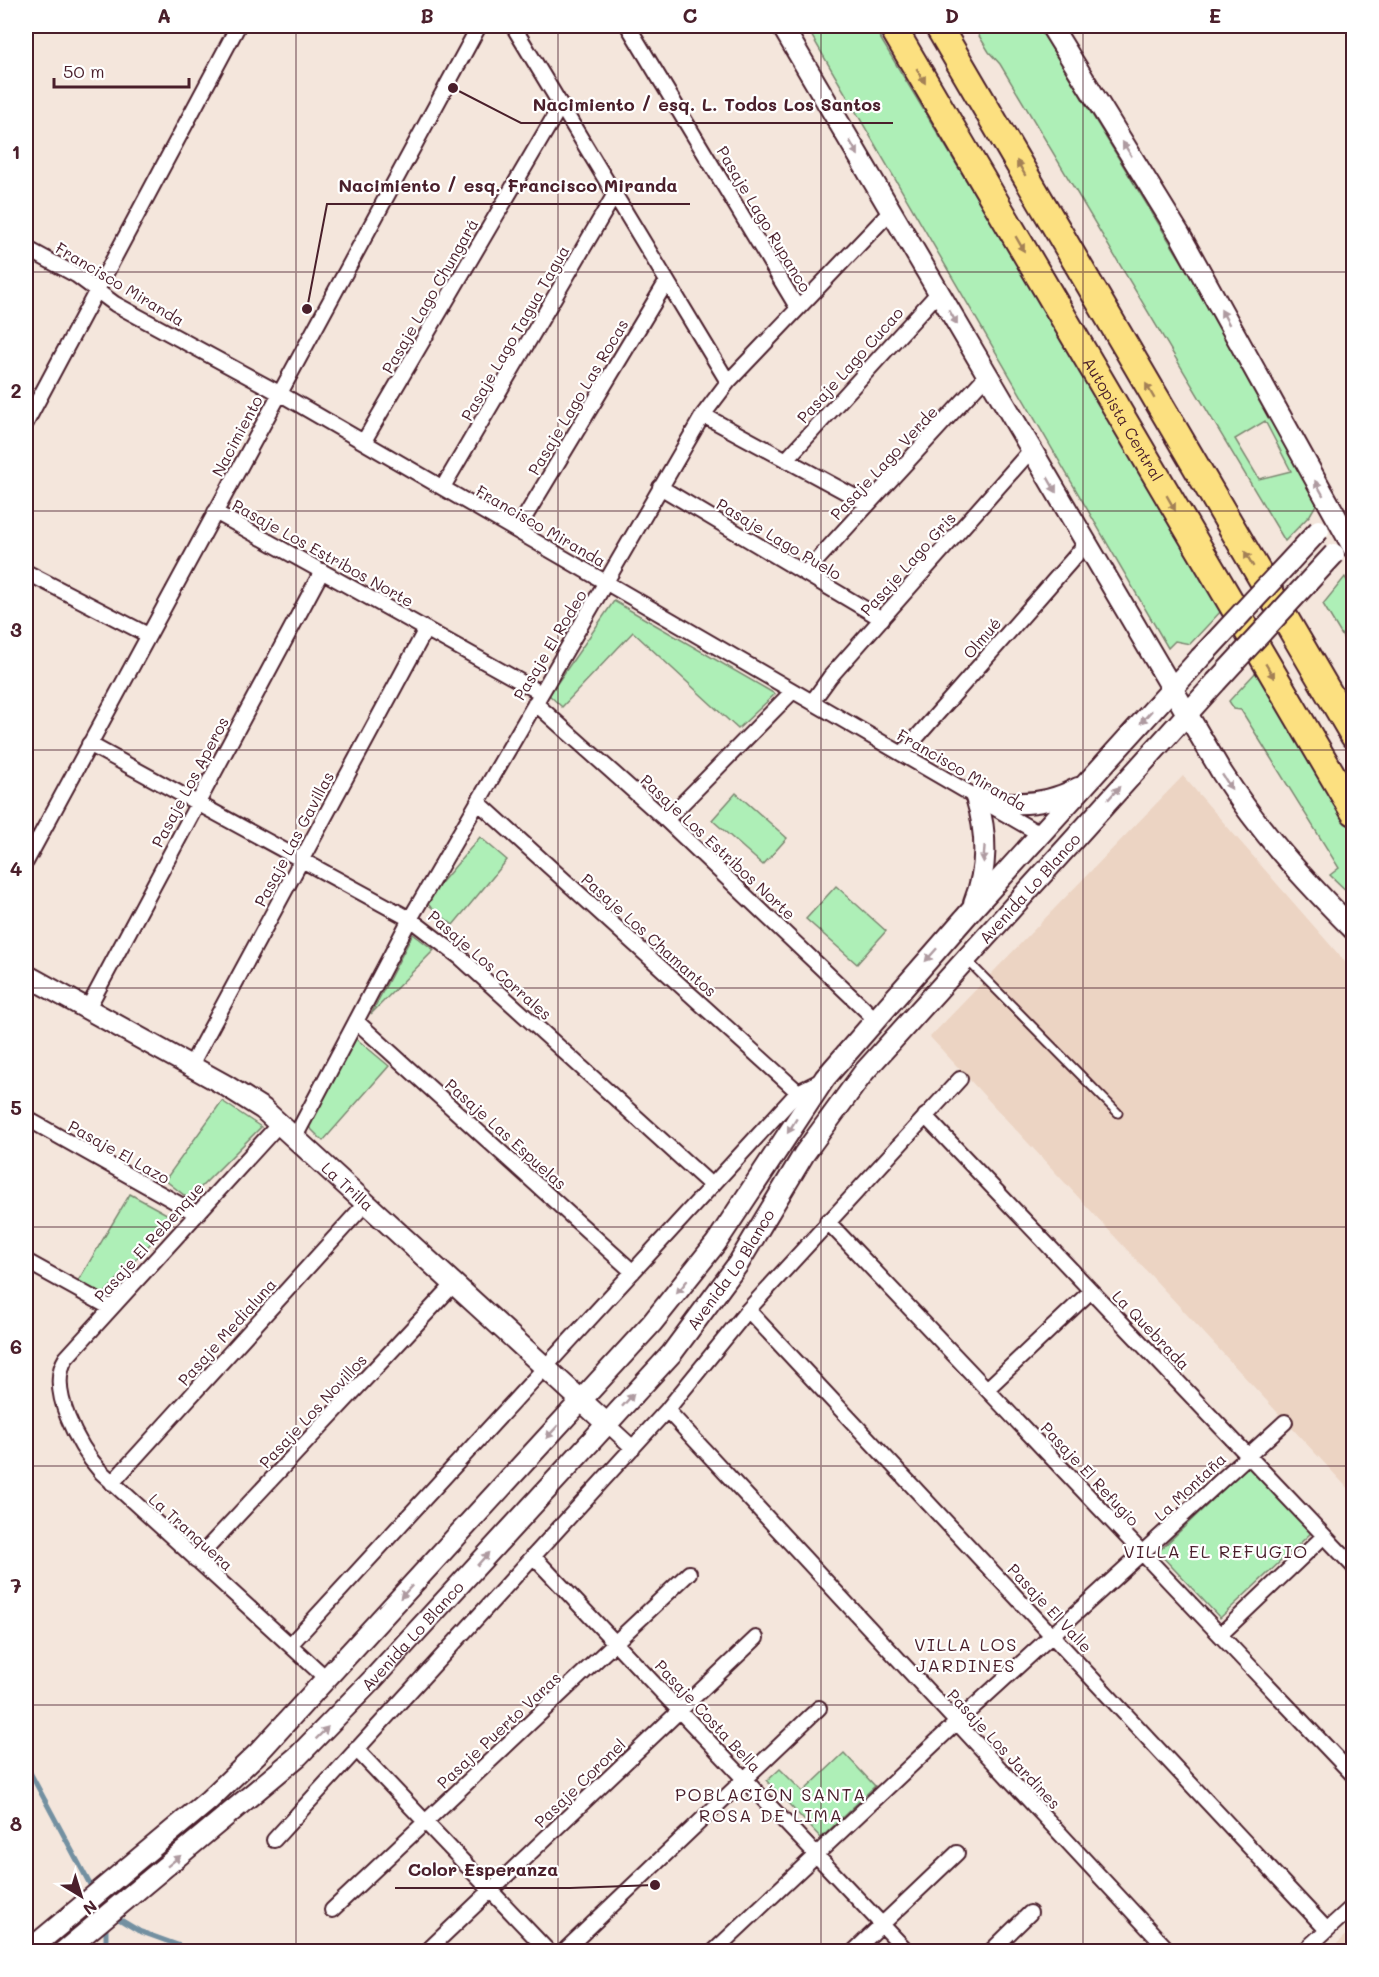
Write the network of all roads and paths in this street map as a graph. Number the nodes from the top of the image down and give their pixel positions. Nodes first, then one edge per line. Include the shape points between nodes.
1 (238, 26) edge
2 (478, 26) edge
3 (513, 26) edge
4 (628, 26) edge
5 (782, 26) edge
6 (892, 26) edge
7 (938, 26) edge
8 (1051, 26) edge
9 (561, 105) junction
10 (615, 194) junction
11 (891, 211) junction
12 (26, 248) edge
13 (667, 281) junction
14 (96, 290) junction
15 (939, 292) junction
16 (797, 307) junction
17 (987, 375) junction
18 (728, 382) junction
19 (279, 393) junction
20 (703, 415) junction
21 (26, 423) edge
22 (364, 441) junction
23 (1031, 450) junction
24 (786, 460) junction
25 (660, 487) junction
26 (443, 488) junction
27 (868, 504) junction
28 (215, 512) junction
29 (1334, 515) junction
30 (517, 530) junction
31 (1086, 544) junction
32 (1351, 544) edge
33 (322, 571) junction
34 (26, 572) edge
35 (805, 573) junction
36 (606, 583) junction
37 (882, 619) junction
38 (426, 629) junction
39 (148, 635) junction
40 (1171, 689) junction
41 (793, 691) junction
42 (538, 698) junction
43 (812, 702) junction
44 (1185, 714) junction
45 (1353, 736) edge
46 (89, 744) junction
47 (902, 754) junction
48 (1085, 784) junction
49 (976, 797) junction
50 (478, 802) junction
51 (198, 803) junction
52 (1353, 812) edge
53 (666, 820) junction
54 (1040, 834) junction
55 (1075, 836) junction
56 (301, 860) junction
57 (26, 862) edge
58 (970, 912) junction
59 (411, 919) junction
60 (1353, 930) edge
61 (964, 958) junction
62 (26, 975) edge
63 (88, 1008) junction
64 (875, 1019) junction
65 (356, 1021) junction
66 (191, 1065) junction
67 (825, 1078) junction
68 (960, 1079) dead end
69 (798, 1092) junction
70 (1119, 1113) dead end
71 (925, 1116) junction
72 (26, 1118) edge
73 (280, 1123) junction
74 (295, 1137) junction
75 (712, 1186) junction
76 (366, 1203) junction
77 (197, 1214) junction
78 (827, 1221) junction
79 (26, 1262) edge
80 (633, 1272) junction
81 (454, 1284) junction
82 (1090, 1291) junction
83 (111, 1308) junction
84 (748, 1310) junction
85 (545, 1368) junction
86 (987, 1389) junction
87 (58, 1390) joint
88 (581, 1401) junction
89 (667, 1410) junction
90 (1285, 1422) dead end
91 (607, 1424) junction
92 (633, 1448) junction
93 (1248, 1456) junction
94 (112, 1483) junction
95 (1324, 1536) junction
96 (1142, 1553) junction
97 (533, 1556) junction
98 (196, 1560) junction
99 (1353, 1567) edge
100 (689, 1573) dead end
101 (1220, 1635) junction
102 (1053, 1636) junction
103 (756, 1638) dead end
104 (616, 1643) junction
105 (290, 1646) junction
106 (327, 1679) junction
107 (819, 1708) dead end
108 (680, 1710) junction
109 (957, 1722) junction
110 (356, 1749) junction
111 (1353, 1776) edge
112 (745, 1779) junction
113 (426, 1822) junction
114 (274, 1840) dead end
115 (957, 1853) dead end
116 (816, 1854) junction
117 (491, 1890) junction
118 (1353, 1905) edge
119 (332, 1910) dead end
120 (1030, 1913) dead end
121 (882, 1924) junction
122 (1327, 1930) junction
123 (27, 1952) edge
124 (63, 1952) edge
125 (426, 1952) edge
126 (549, 1952) edge
127 (564, 1952) edge
128 (713, 1952) edge
129 (853, 1952) edge
130 (908, 1952) edge
131 (990, 1952) edge
132 (1170, 1952) edge
133 (1304, 1952) edge

1 - 14 street
2 - 19 street, Nacimiento
3 - 9 street
4 - 16 street, Pasaje Lago Rupanco
5 -> 11 main road
6 -> 52 highway, Autopista Central
45 -> 7 highway
29 -> 8 main road via 1180,235
9 - 10 street
9 - 22 street, Pasaje Lago Chungará
10 - 13 street
10 - 26 street, Pasaje Lago Tagua Tagua
11 - 15 main road
11 - 16 street, Pasaje El Rodeo
12 - 14 street, Francisco Miranda
13 - 18 street
13 - 30 street, Pasaje Lago Las Rocas
14 - 19 street, Francisco Miranda
14 - 21 street
15 -> 17 main road
15 - 24 street, Pasaje Lago Cucao
16 - 18 street, Pasaje El Rodeo
17 - 23 main road
17 - 27 street, Pasaje Lago Verde
18 - 20 street, Pasaje El Rodeo
19 - 22 street, Francisco Miranda
19 - 28 street, Nacimiento
20 - 24 street
20 - 25 street, Pasaje El Rodeo
22 - 26 street, Francisco Miranda
23 -> 31 main road
23 - 37 street, Pasaje Lago Gris
24 - 27 street
25 - 35 street, Pasaje Lago Puelo
25 - 36 street, Pasaje El Rodeo
26 - 30 street, Francisco Miranda
27 - 35 street, Pasaje Lago Verde
28 - 33 street, Pasaje Los Estribos Norte
28 - 39 street, Nacimiento
29 - 32 main road
29 - 40 main road, Avenida Lo Blanco, bridge
30 - 36 street, Francisco Miranda
31 - 40 main road
31 - 47 street, Olmué
32 - 44 main road, Avenida Lo Blanco, bridge via 1334,554
33 - 38 street, Pasaje Los Estribos Norte
33 - 51 street, Pasaje Los Aperos
34 - 39 street
35 - 37 street, Pasaje Lago Puelo
36 - 41 street, Francisco Miranda
36 - 42 street, Pasaje El Rodeo
37 - 43 street, Pasaje Lago Gris
38 - 42 street, Pasaje Los Estribos Norte
38 - 56 street, Pasaje Las Gavillas
39 - 46 street, Nacimiento
40 - 44 main road
40 -> 48 main road, Avenida Lo Blanco
41 - 43 street, Francisco Miranda
41 - 53 street
42 - 50 street, Pasaje El Rodeo
42 - 53 street, Pasaje Los Estribos Norte
43 - 47 street, Francisco Miranda
55 -> 44 main road, Avenida Lo Blanco
44 -> 60 main road via 1258,828
46 - 51 street, Pasaje Los Corrales
46 - 57 street, Nacimiento
47 - 49 street, Francisco Miranda
48 - 49 main road via 1034,803 1005,804
48 - 54 main road, Avenida Lo Blanco
49 - 54 street, Francisco Miranda
49 -> 58 main road via 984,827 984,860
50 - 59 street, Pasaje El Rodeo
50 - 69 street, Pasaje Los Chamantos
51 - 56 street, Pasaje Los Corrales
51 - 63 street, Pasaje Los Aperos
53 - 64 street, Pasaje Los Estribos Norte
54 - 55 main road via 1054,839
54 - 58 main road, Avenida Lo Blanco
55 - 61 main road, Avenida Lo Blanco
56 - 59 street, Pasaje Los Corrales
56 - 66 street, Pasaje Las Gavillas
58 -> 64 main road, Avenida Lo Blanco
59 - 65 street, Pasaje El Rodeo
59 - 75 street, Pasaje Los Corrales via 461,958
61 - 70 lane
91 -> 61 main road, Avenida Lo Blanco via 672,1353 714,1298 841,1100
62 - 63 main road, La Trilla
63 - 66 main road, La Trilla
64 - 67 main road, Avenida Lo Blanco
65 - 74 street, Pasaje El Rodeo
65 - 80 street, Pasaje Las Espuelas
66 - 73 main road, La Trilla
67 - 69 street, Avenida Lo Blanco
67 -> 88 main road, Avenida Lo Blanco via 697,1269
68 - 71 street, Avenida Lo Blanco
69 - 75 street, Avenida Lo Blanco
71 - 78 street, Avenida Lo Blanco
71 - 82 street, La Quebrada
72 - 77 street, Pasaje El Lazo
73 - 74 main road, La Trilla
73 - 77 street, Pasaje El Rebenque
74 - 76 main road, La Trilla
75 - 80 street, Avenida Lo Blanco
76 - 81 main road, La Trilla
76 - 94 street, Pasaje Medialuna
77 - 83 street, Pasaje El Rebenque
78 - 84 street, Avenida Lo Blanco
78 - 86 street, Pasaje El Refugio
79 - 83 street
80 - 85 street, Avenida Lo Blanco
81 - 85 main road, La Trilla
81 - 98 street, Pasaje Los Novillos
82 - 86 street
82 - 93 street, La Quebrada
83 - 87 street, Pasaje El Rebenque via 66,1358 60,1368
84 - 89 street, Avenida Lo Blanco
84 - 102 street, Pasaje El Valle
85 - 88 main road, La Trilla
85 - 105 street, Avenida Lo Blanco
86 - 96 street, Pasaje El Refugio
87 - 94 street, La Tranquera via 82,1447
88 - 91 main road, La Trilla
88 -> 106 main road, Avenida Lo Blanco
89 - 92 street, Avenida Lo Blanco
89 - 109 street, Pasaje Los Jardines
90 - 93 street, La Montaña
91 - 92 street, La Trilla
124 -> 91 main road, Avenida Lo Blanco via 256,1793 333,1722
92 - 97 street, Avenida Lo Blanco
93 - 95 street, La Quebrada
93 - 96 street, La Montaña
94 - 98 street, La Tranquera
95 - 99 street, La Quebrada
95 - 101 street
96 - 101 street, Pasaje El Refugio
96 - 102 street, La Montaña
97 - 104 street, Pasaje Costa Bella
97 - 110 street, Avenida Lo Blanco
98 - 105 street, La Tranquera
100 - 104 street, Pasaje Puerto Varas
101 - 111 street, Pasaje El Refugio
102 - 109 street, La Montaña
102 - 122 street, Pasaje El Valle
103 - 108 street, Pasaje Coronel
104 - 108 street, Pasaje Costa Bella
104 - 113 street, Pasaje Puerto Varas
105 - 106 street, La Tranquera
106 - 123 main road, Avenida Lo Blanco via 235,1776
107 - 112 street
108 - 112 street, Pasaje Costa Bella
108 - 117 street, Pasaje Coronel
109 - 116 street, La Montaña
109 - 132 street, Pasaje Los Jardines
110 - 113 street
110 - 114 street, Avenida Lo Blanco
112 - 116 street, Pasaje Costa Bella
112 - 127 street
113 - 117 street
113 - 119 street, Pasaje Puerto Varas
115 - 121 street
116 - 121 street, Pasaje Costa Bella
116 - 128 street, La Montaña
117 - 125 street, Pasaje Coronel
117 - 126 street
118 - 122 street
120 - 131 street
121 - 129 street
121 - 130 street, Pasaje Costa Bella
122 - 133 street

